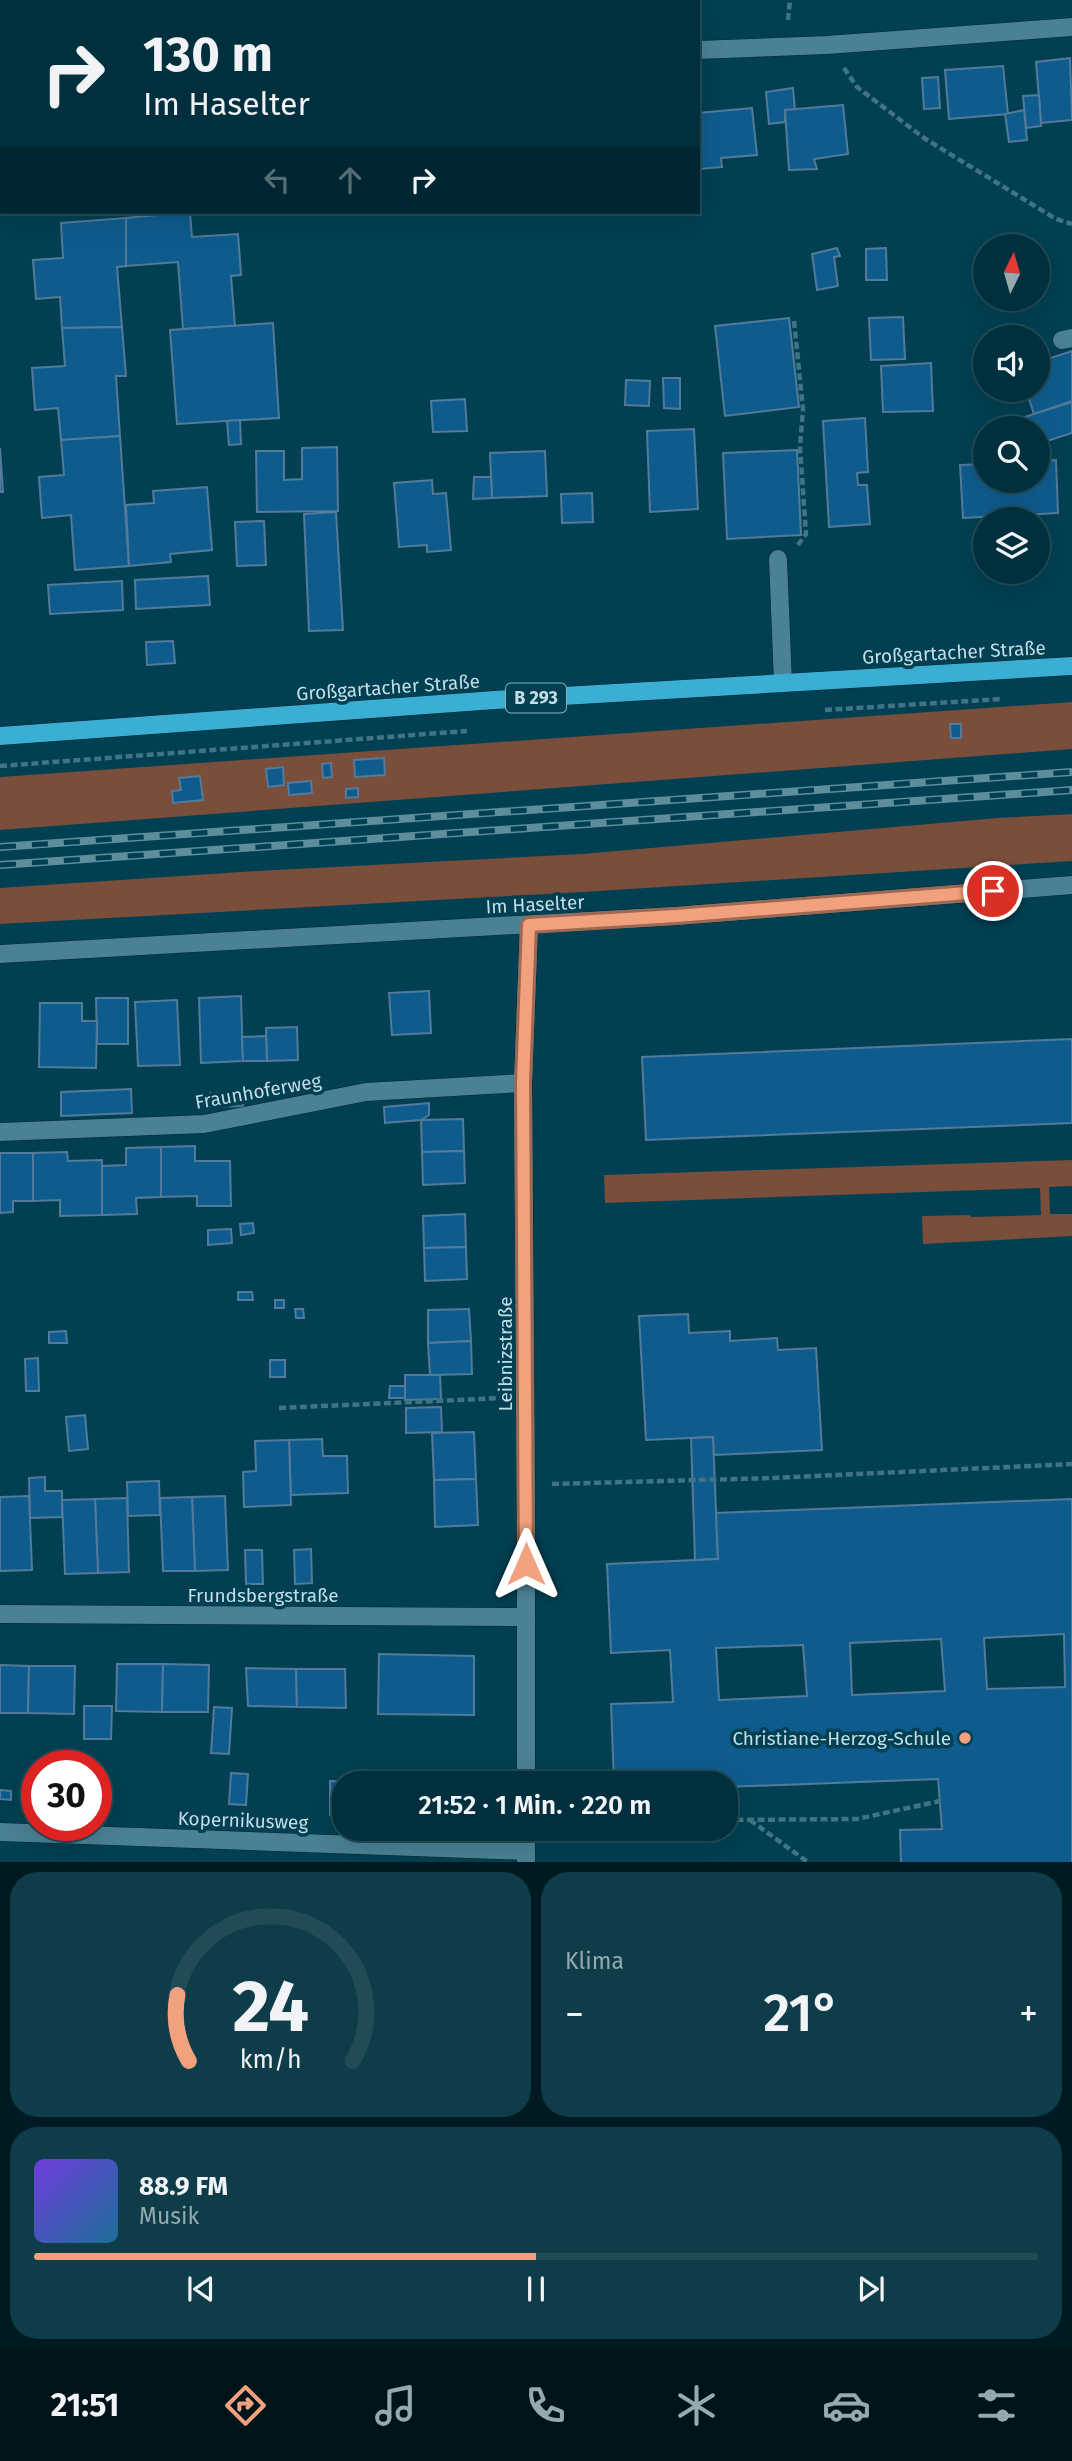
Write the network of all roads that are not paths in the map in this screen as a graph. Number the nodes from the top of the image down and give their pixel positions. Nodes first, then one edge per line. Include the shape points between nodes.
1 (1072, 27) edge
2 (700, 50) edge
3 (778, 559) road end
4 (1072, 666) edge
5 (783, 683) junction
6 (0, 736) edge
7 (1072, 884) edge
8 (529, 925) junction
9 (0, 954) edge
10 (523, 1083) junction
11 (0, 1132) edge
12 (0, 1614) edge
13 (526, 1617) junction
14 (526, 1771) edge
15 (0, 1832) edge
16 (526, 1857) edge

1 - 2 street
3 - 5 street
4 - 5 main road, Großgartacher Straße / B 293
5 - 6 main road, Großgartacher Straße / B 293
7 - 8 street, Im Haselter
8 - 9 street, Im Haselter
8 - 10 street, Leibnizstraße
10 - 11 street, Fraunhoferweg via 366,1092 204,1124
10 - 13 street, Leibnizstraße
12 - 13 street, Frundsbergstraße
13 - 14 street, Leibnizstraße
15 - 16 street, Kopernikusweg

